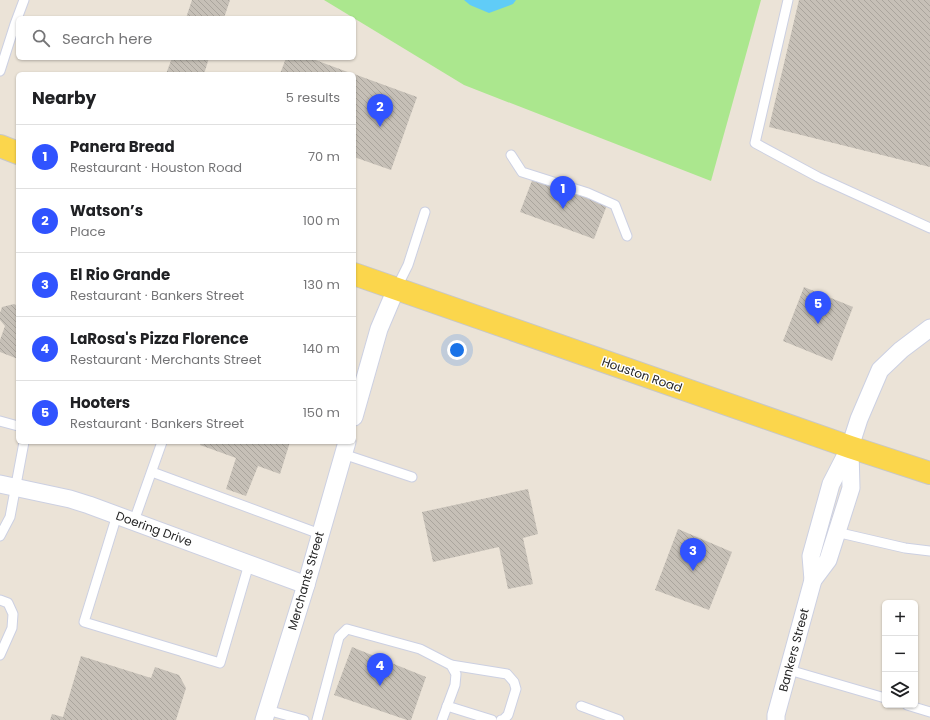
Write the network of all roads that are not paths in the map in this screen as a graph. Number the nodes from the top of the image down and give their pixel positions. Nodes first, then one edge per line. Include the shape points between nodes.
1 (24, 0) edge
2 (788, 0) edge
3 (18, 16) edge
4 (16, 21) edge
5 (0, 72) edge
6 (0, 146) edge
7 (16, 152) edge
8 (511, 155) dead end
9 (426, 212) dead end
10 (930, 228) edge
11 (627, 236) dead end
12 (356, 275) edge
13 (396, 289) junction
14 (930, 328) edge
15 (356, 406) edge
16 (0, 421) edge
17 (16, 425) edge
18 (23, 444) edge
19 (161, 444) edge
20 (850, 447) junction
21 (345, 448) edge
22 (152, 472) junction
23 (930, 473) edge
24 (412, 477) dead end
25 (8, 486) edge
26 (117, 515) junction
27 (134, 521) junction
28 (836, 532) junction
29 (320, 534) junction
30 (0, 536) edge
31 (930, 551) edge
32 (249, 564) junction
33 (813, 580) junction
34 (306, 585) junction
35 (0, 600) edge
36 (0, 655) edge
37 (451, 666) junction
38 (789, 670) junction
39 (882, 697) edge
40 (447, 706) junction
41 (581, 706) dead end
42 (917, 708) edge
43 (930, 712) edge
44 (266, 715) edge
45 (304, 720) edge
46 (317, 720) edge
47 (442, 720) edge
48 (492, 720) edge
49 (501, 720) edge
50 (619, 720) edge
51 (776, 720) edge

1 - 3 lane
2 - 10 lane via 755,143 818,177
4 - 5 lane
6 - 7 main road
8 - 11 lane via 522,172 588,193 615,205
9 - 13 lane via 408,264
12 - 13 main road, Houston Road
13 - 15 street via 379,329
13 - 20 main road, Houston Road
14 - 20 street, Bankers Street via 880,370
16 - 17 lane
18 - 25 lane
19 - 22 lane
20 - 23 main road, Houston Road
20 - 28 street, Bankers Street via 851,488
20 - 33 street, Bankers Street via 831,484 811,556
21 - 24 lane
21 - 29 street, Merchants Street
22 - 27 lane
22 - 29 lane
25 - 26 street, Doering Drive via 70,499
25 - 30 lane via 10,517
26 - 27 street, Doering Drive
26 - 32 lane via 84,622 220,663
27 - 32 street, Doering Drive
28 - 31 lane via 905,548
28 - 33 street, Bankers Street via 828,560
29 - 34 street, Merchants Street
32 - 34 street, Doering Drive
33 - 38 street, Bankers Street
34 - 44 street, Merchants Street
35 - 36 lane via 8,603 13,614 12,628
37 - 40 lane via 456,674
37 - 46 lane via 420,649 347,629 339,637
37 - 49 lane via 507,674 516,689 508,715
38 - 39 lane
38 - 51 street, Bankers Street
40 - 47 lane
40 - 48 lane
41 - 50 lane
42 - 43 lane
44 - 45 lane

